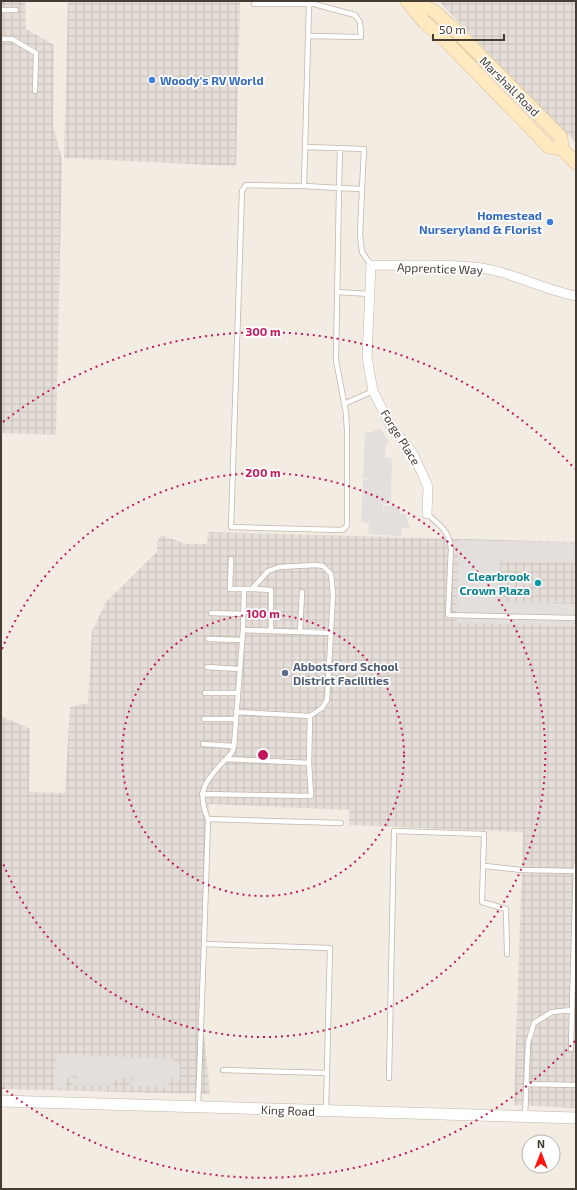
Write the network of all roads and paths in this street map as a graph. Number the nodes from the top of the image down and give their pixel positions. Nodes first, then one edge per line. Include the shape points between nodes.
1 (254, 1) edge
2 (409, 1) edge
3 (309, 4) junction
4 (1, 10) edge
5 (16, 10) dead end
6 (310, 36) junction
7 (1, 39) edge
8 (446, 41) junction
9 (510, 86) junction
10 (35, 91) dead end
11 (306, 147) junction
12 (340, 148) junction
13 (570, 155) edge
14 (304, 186) junction
15 (339, 188) junction
16 (362, 189) junction
17 (371, 265) junction
18 (337, 292) junction
19 (370, 294) junction
20 (576, 296) edge
21 (373, 391) junction
22 (344, 404) junction
23 (428, 514) joint
24 (231, 559) dead end
25 (244, 589) junction
26 (252, 589) junction
27 (302, 592) dead end
28 (210, 613) dead end
29 (244, 614) junction
30 (576, 618) edge
31 (244, 630) junction
32 (271, 631) junction
33 (300, 632) junction
34 (331, 632) junction
35 (208, 639) dead end
36 (242, 640) junction
37 (207, 667) dead end
38 (239, 669) junction
39 (206, 693) dead end
40 (238, 693) junction
41 (236, 712) junction
42 (310, 716) junction
43 (204, 719) dead end
44 (235, 719) junction
45 (203, 744) dead end
46 (234, 746) junction
47 (226, 759) junction
48 (309, 763) junction
49 (202, 794) junction
50 (208, 820) junction
51 (341, 823) dead end
52 (576, 865) edge
53 (485, 866) junction
54 (576, 871) edge
55 (204, 944) junction
56 (507, 954) dead end
57 (572, 1010) junction
58 (571, 1049) dead end
59 (223, 1070) dead end
60 (327, 1074) junction
61 (389, 1078) dead end
62 (526, 1084) junction
63 (576, 1085) edge
64 (1, 1101) edge
65 (198, 1107) junction
66 (326, 1111) junction
67 (525, 1117) junction
68 (576, 1118) edge

1 - 3 lane via 254,4
2 - 8 main road, Marshall Road via 424,22
2 - 9 main road, Marshall Road via 434,11
3 - 6 lane
3 - 6 lane via 321,5 355,16 361,27 361,37
4 - 5 lane
6 - 11 lane
7 - 10 lane via 12,40 36,53
8 - 9 main road via 480,65 503,89
8 - 13 main road, Marshall Road via 549,146
9 - 13 main road, Marshall Road via 560,137
11 - 12 lane
11 - 14 lane
12 - 15 lane
12 - 16 lane via 364,149
14 - 15 lane
14 - 22 lane via 246,184 242,191 231,527 344,529 347,524 347,431
15 - 16 lane
15 - 18 lane
16 - 17 lane via 362,252
17 - 19 street, Forge Place
17 - 20 street, Apprentice Way via 473,267 495,271
18 - 19 lane
18 - 22 lane via 336,360
19 - 21 street, Forge Place via 367,357
21 - 22 lane
21 - 23 street, Forge Place via 392,428 412,452 422,471 428,487
23 - 30 lane via 444,528 450,538 448,615
24 - 25 lane via 230,589
25 - 26 lane
25 - 29 lane
26 - 32 lane via 271,590
26 - 34 lane via 268,571 279,567 323,566 332,574
27 - 33 lane
28 - 29 lane
29 - 31 lane
31 - 32 lane
31 - 36 lane
32 - 33 lane
33 - 34 lane
34 - 42 lane via 327,700 322,708
35 - 36 lane
36 - 38 lane
37 - 38 lane
38 - 40 lane
39 - 40 lane
40 - 41 lane
41 - 42 lane
41 - 44 lane
42 - 48 lane
43 - 44 lane
44 - 46 lane
45 - 46 lane
46 - 47 lane
47 - 48 lane
47 - 49 lane via 203,786
48 - 49 lane via 310,796
49 - 50 lane via 203,810
50 - 51 lane
50 - 55 lane
52 - 54 lane
53 - 54 lane
53 - 56 lane via 482,902 506,909
53 - 61 lane via 484,834 394,831
54 - 57 lane
55 - 60 lane via 330,948
55 - 65 lane
57 - 58 lane
57 - 62 lane via 552,1012 534,1023 528,1043
59 - 60 lane
60 - 66 lane
62 - 63 lane
62 - 67 lane
64 - 65 street, King Road
65 - 66 street, King Road
66 - 67 street, King Road
67 - 68 street, King Road

